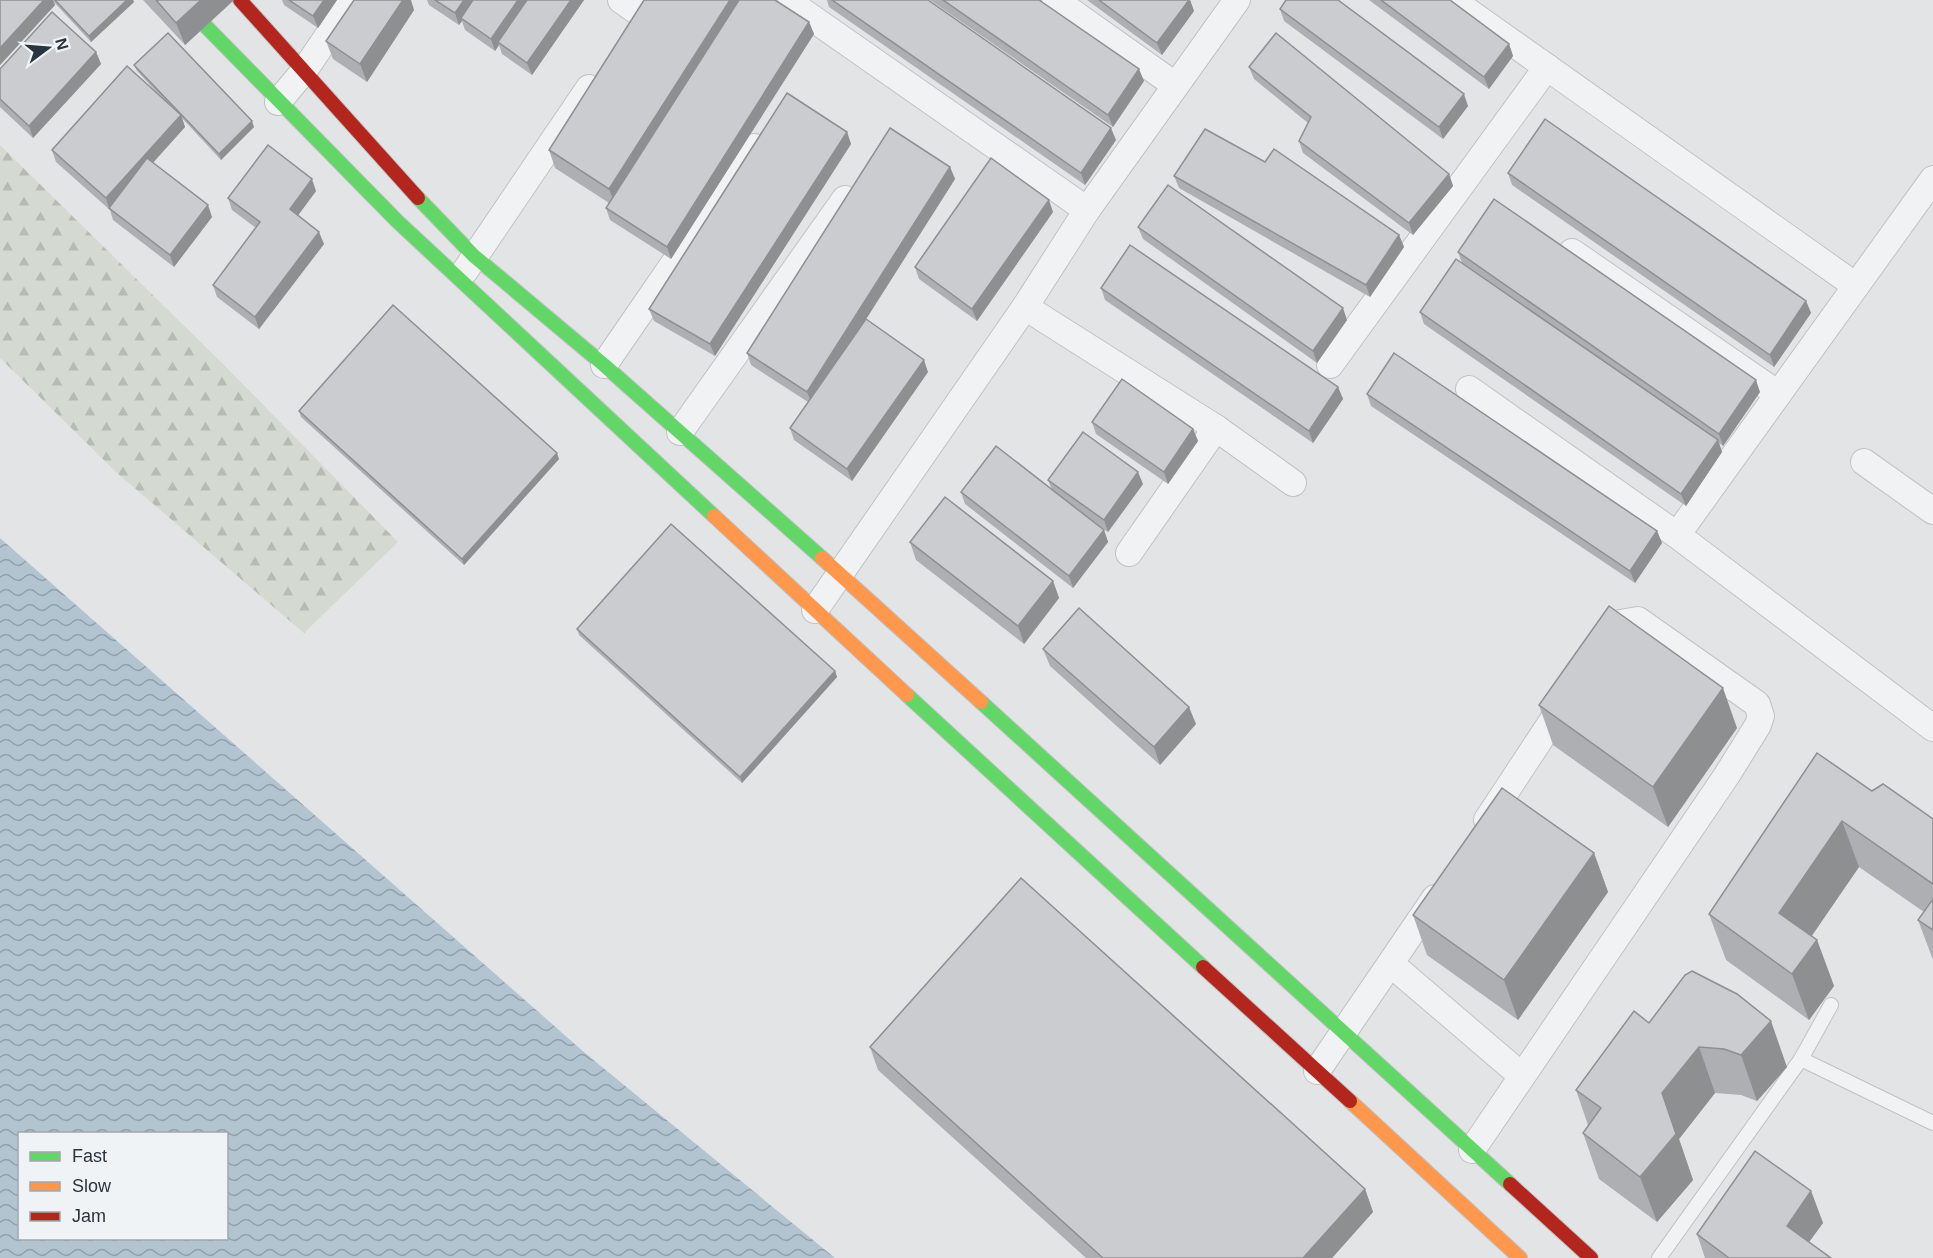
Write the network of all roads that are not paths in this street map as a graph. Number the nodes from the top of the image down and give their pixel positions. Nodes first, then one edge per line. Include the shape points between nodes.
1 (180, 0) edge
2 (240, 0) edge
3 (352, 0) edge
4 (792, 0) edge
5 (1055, 0) edge
6 (1238, 0) edge
7 (1452, 0) edge
8 (1547, 67) junction
9 (304, 71) junction
10 (601, 72) edge
11 (1175, 86) junction
12 (278, 102) junction
13 (766, 130) edge
14 (1933, 179) edge
15 (845, 199) edge
16 (1087, 210) junction
17 (1572, 252) edge
18 (474, 256) junction
19 (460, 279) junction
20 (1856, 286) junction
21 (1025, 307) junction
22 (604, 365) junction
23 (1330, 366) dead end
24 (1469, 389) dead end
25 (1778, 394) junction
26 (1216, 428) junction
27 (680, 432) junction
28 (1864, 462) dead end
29 (1293, 483) dead end
30 (1933, 511) edge
31 (1677, 535) junction
32 (1129, 553) dead end
33 (840, 574) junction
34 (814, 610) junction
35 (1933, 728) edge
36 (1476, 836) edge
37 (1449, 876) edge
38 (1391, 964) junction
39 (1830, 1005) dead end
40 (1345, 1034) junction
41 (1801, 1059) junction
42 (1317, 1071) junction
43 (1522, 1076) junction
44 (1933, 1123) edge
45 (1472, 1150) junction
46 (1520, 1258) edge
47 (1591, 1258) edge
48 (1659, 1258) edge

1 - 12 street
2 - 9 street
3 - 9 street
4 - 16 street
5 - 11 street
6 - 11 street
7 - 8 street
8 - 20 street
8 - 23 street
9 - 12 street
9 - 18 street
10 - 18 street
11 - 16 street
12 - 19 street
13 - 22 street
14 - 20 street
15 - 27 street
16 - 21 street
17 - 25 street
18 - 19 street
18 - 22 street
19 - 34 street
20 - 25 street
21 - 26 street
21 - 33 street
22 - 27 street
24 - 31 street
25 - 31 street
26 - 29 street
26 - 32 street
27 - 33 street
28 - 30 street
31 - 35 street
33 - 34 street
33 - 40 street via 929,662
34 - 42 street via 908,689
36 - 43 street via 1620,623 1638,620 1756,704 1761,716 1758,725 1727,776
37 - 38 street
38 - 40 street
38 - 43 street
39 - 41 lane
40 - 42 street
40 - 45 street
41 - 44 lane
41 - 48 lane
42 - 46 street
43 - 45 street
45 - 47 street

